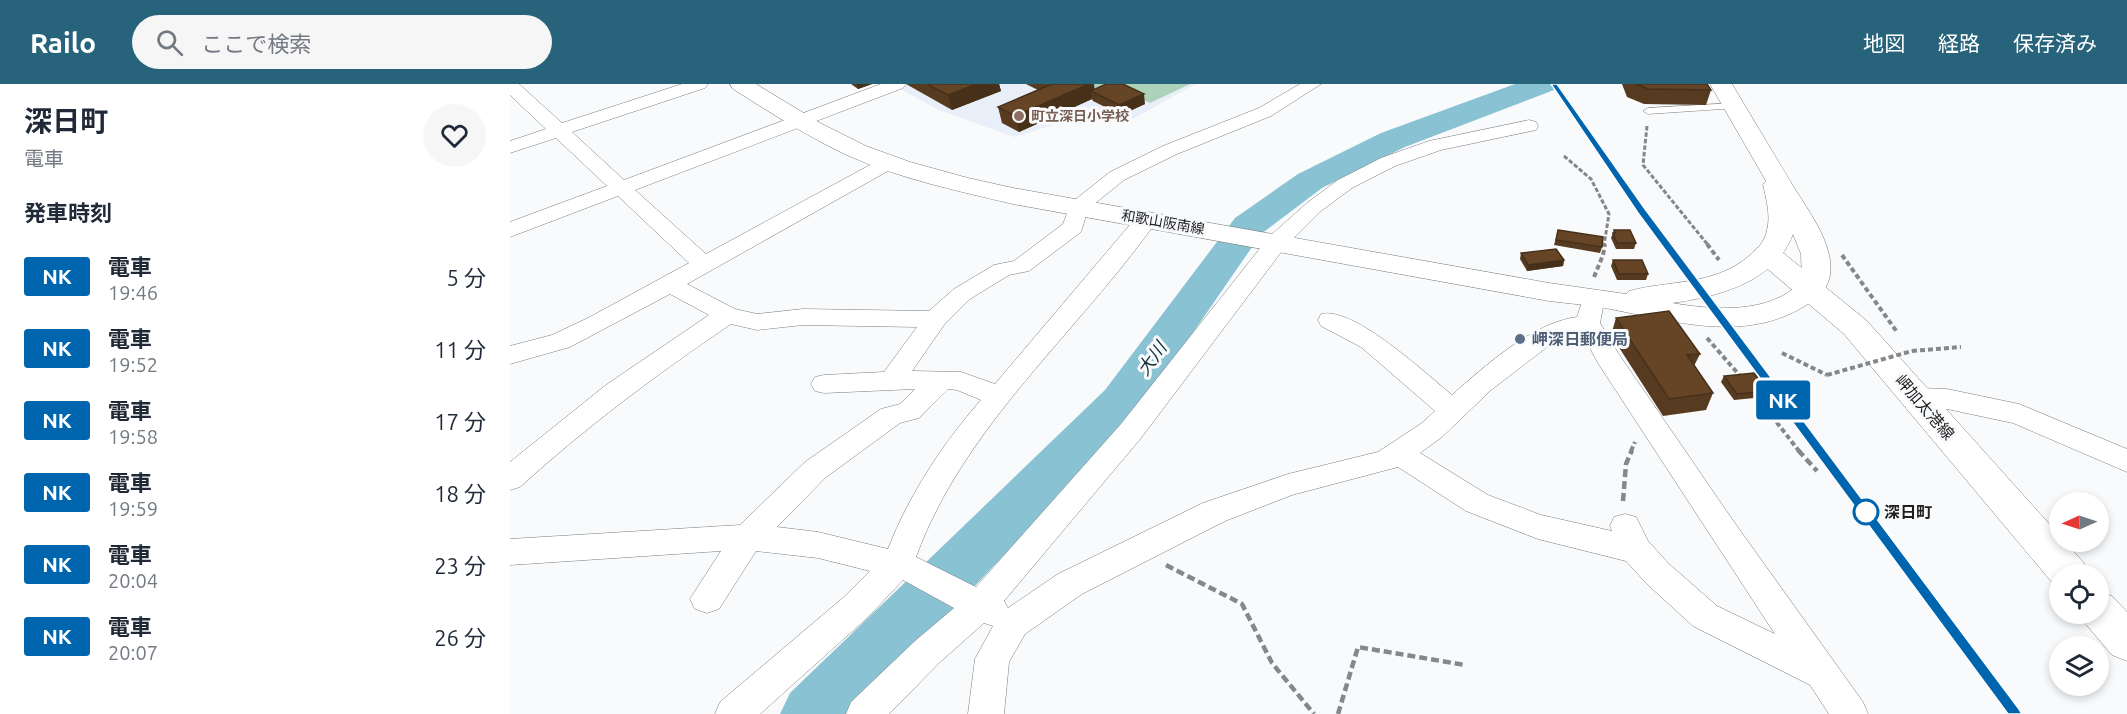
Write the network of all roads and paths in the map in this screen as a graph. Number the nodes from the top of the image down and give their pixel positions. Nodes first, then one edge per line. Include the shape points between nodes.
1 (699, 84) edge
2 (741, 84) edge
3 (897, 84) edge
4 (1312, 84) edge
5 (1721, 84) edge
6 (510, 85) edge
7 (1734, 106) junction
8 (1648, 111) joint
9 (798, 121) junction
10 (1529, 126) dead end
11 (559, 130) junction
12 (510, 147) edge
13 (1564, 156) dead end
14 (888, 163) junction
15 (1775, 178) junction
16 (621, 188) junction
17 (1078, 207) junction
18 (1147, 219) junction
19 (510, 230) edge
20 (1272, 241) junction
21 (1837, 248) dead end
22 (1767, 254) junction
23 (1722, 264) dead end
24 (704, 265) junction
25 (670, 284) junction
26 (1810, 290) junction
27 (1594, 301) junction
28 (728, 315) junction
29 (935, 319) junction
30 (1330, 320) dead end
31 (1889, 322) dead end
32 (1705, 336) dead end
33 (1961, 347) dead end
34 (1782, 352) dead end
35 (510, 356) edge
36 (942, 379) junction
37 (1744, 380) edge
38 (892, 381) junction
39 (824, 384) dead end
40 (1000, 397) junction
41 (1757, 398) edge
42 (1917, 398) junction
43 (1453, 411) junction
44 (1645, 415) junction
45 (1398, 453) junction
46 (2127, 461) edge
47 (1817, 471) dead end
48 (510, 479) edge
49 (748, 537) junction
50 (1630, 538) junction
51 (1135, 550) junction
52 (510, 552) edge
53 (2060, 564) edge
54 (903, 566) junction
55 (706, 599) dead end
56 (976, 604) junction
57 (2109, 622) edge
58 (1012, 623) junction
59 (2127, 642) edge
60 (1465, 665) dead end
61 (1823, 675) junction
62 (733, 714) edge
63 (864, 714) edge
64 (986, 714) edge
65 (1314, 714) edge
66 (1338, 714) edge
67 (1850, 714) edge

1 - 11 street
2 - 9 main road, 和歌山阪南線
3 - 9 street
4 - 17 street via 1265,112 1117,176
5 - 7 main road, 和歌山阪南線
6 - 11 street
7 - 8 lane
7 - 15 main road, 和歌山阪南線
8 - 23 path via 1643,165
9 - 14 main road, 和歌山阪南線
9 - 16 street
10 - 20 street via 1436,146 1388,162 1345,184
11 - 12 street
11 - 16 street
13 - 27 path via 1591,179 1609,214
14 - 17 main road, 和歌山阪南線 via 982,189
14 - 24 street
15 - 22 main road, 和歌山阪南線 via 1781,211 1779,237
15 - 26 main road, 和歌山阪南線 via 1800,218 1815,254 1816,281
16 - 19 street
16 - 24 street
17 - 18 main road, 和歌山阪南線
17 - 29 street via 1073,227 1021,266 1002,270 962,294
18 - 20 main road, 和歌山阪南線
18 - 40 street
20 - 27 main road, 和歌山阪南線
20 - 56 street via 1131,431
21 - 31 path
22 - 26 main road, 岬加太港線
22 - 27 main road, 和歌山阪南線 via 1750,269 1721,282 1664,296
24 - 25 street
25 - 28 street
25 - 35 street via 597,324
26 - 27 main road, 和歌山阪南線 via 1780,309 1712,318
26 - 42 main road, 岬加太港線 via 1855,327
27 - 43 street via 1567,327 1542,338 1482,383
27 - 44 street via 1606,357
28 - 29 street via 757,322 803,317
28 - 48 street via 665,355
29 - 38 street
30 - 43 street via 1370,341
32 - 37 path
33 - 34 path, bridge via 1912,351 1827,375
36 - 38 street
36 - 40 street via 962,381
36 - 49 street via 909,411 891,416 815,470
38 - 39 street
40 - 54 street via 967,435 913,524
41 - 47 path
42 - 46 street via 1947,399 2019,414
42 - 53 main road, 岬加太港線
43 - 45 street
44 - 50 path via 1626,464 1623,497
44 - 61 street
45 - 50 street via 1477,503 1538,527
45 - 51 street via 1386,460 1288,485 1214,512
49 - 52 street
49 - 54 street via 818,545
49 - 55 street
50 - 61 street via 1658,574 1705,616
51 - 58 street via 1070,584
51 - 65 path via 1242,604 1255,635 1289,688
54 - 56 street
54 - 62 street
56 - 58 street
56 - 63 street
57 - 59 main road
58 - 64 street via 992,659
60 - 66 path via 1358,647
61 - 67 street

